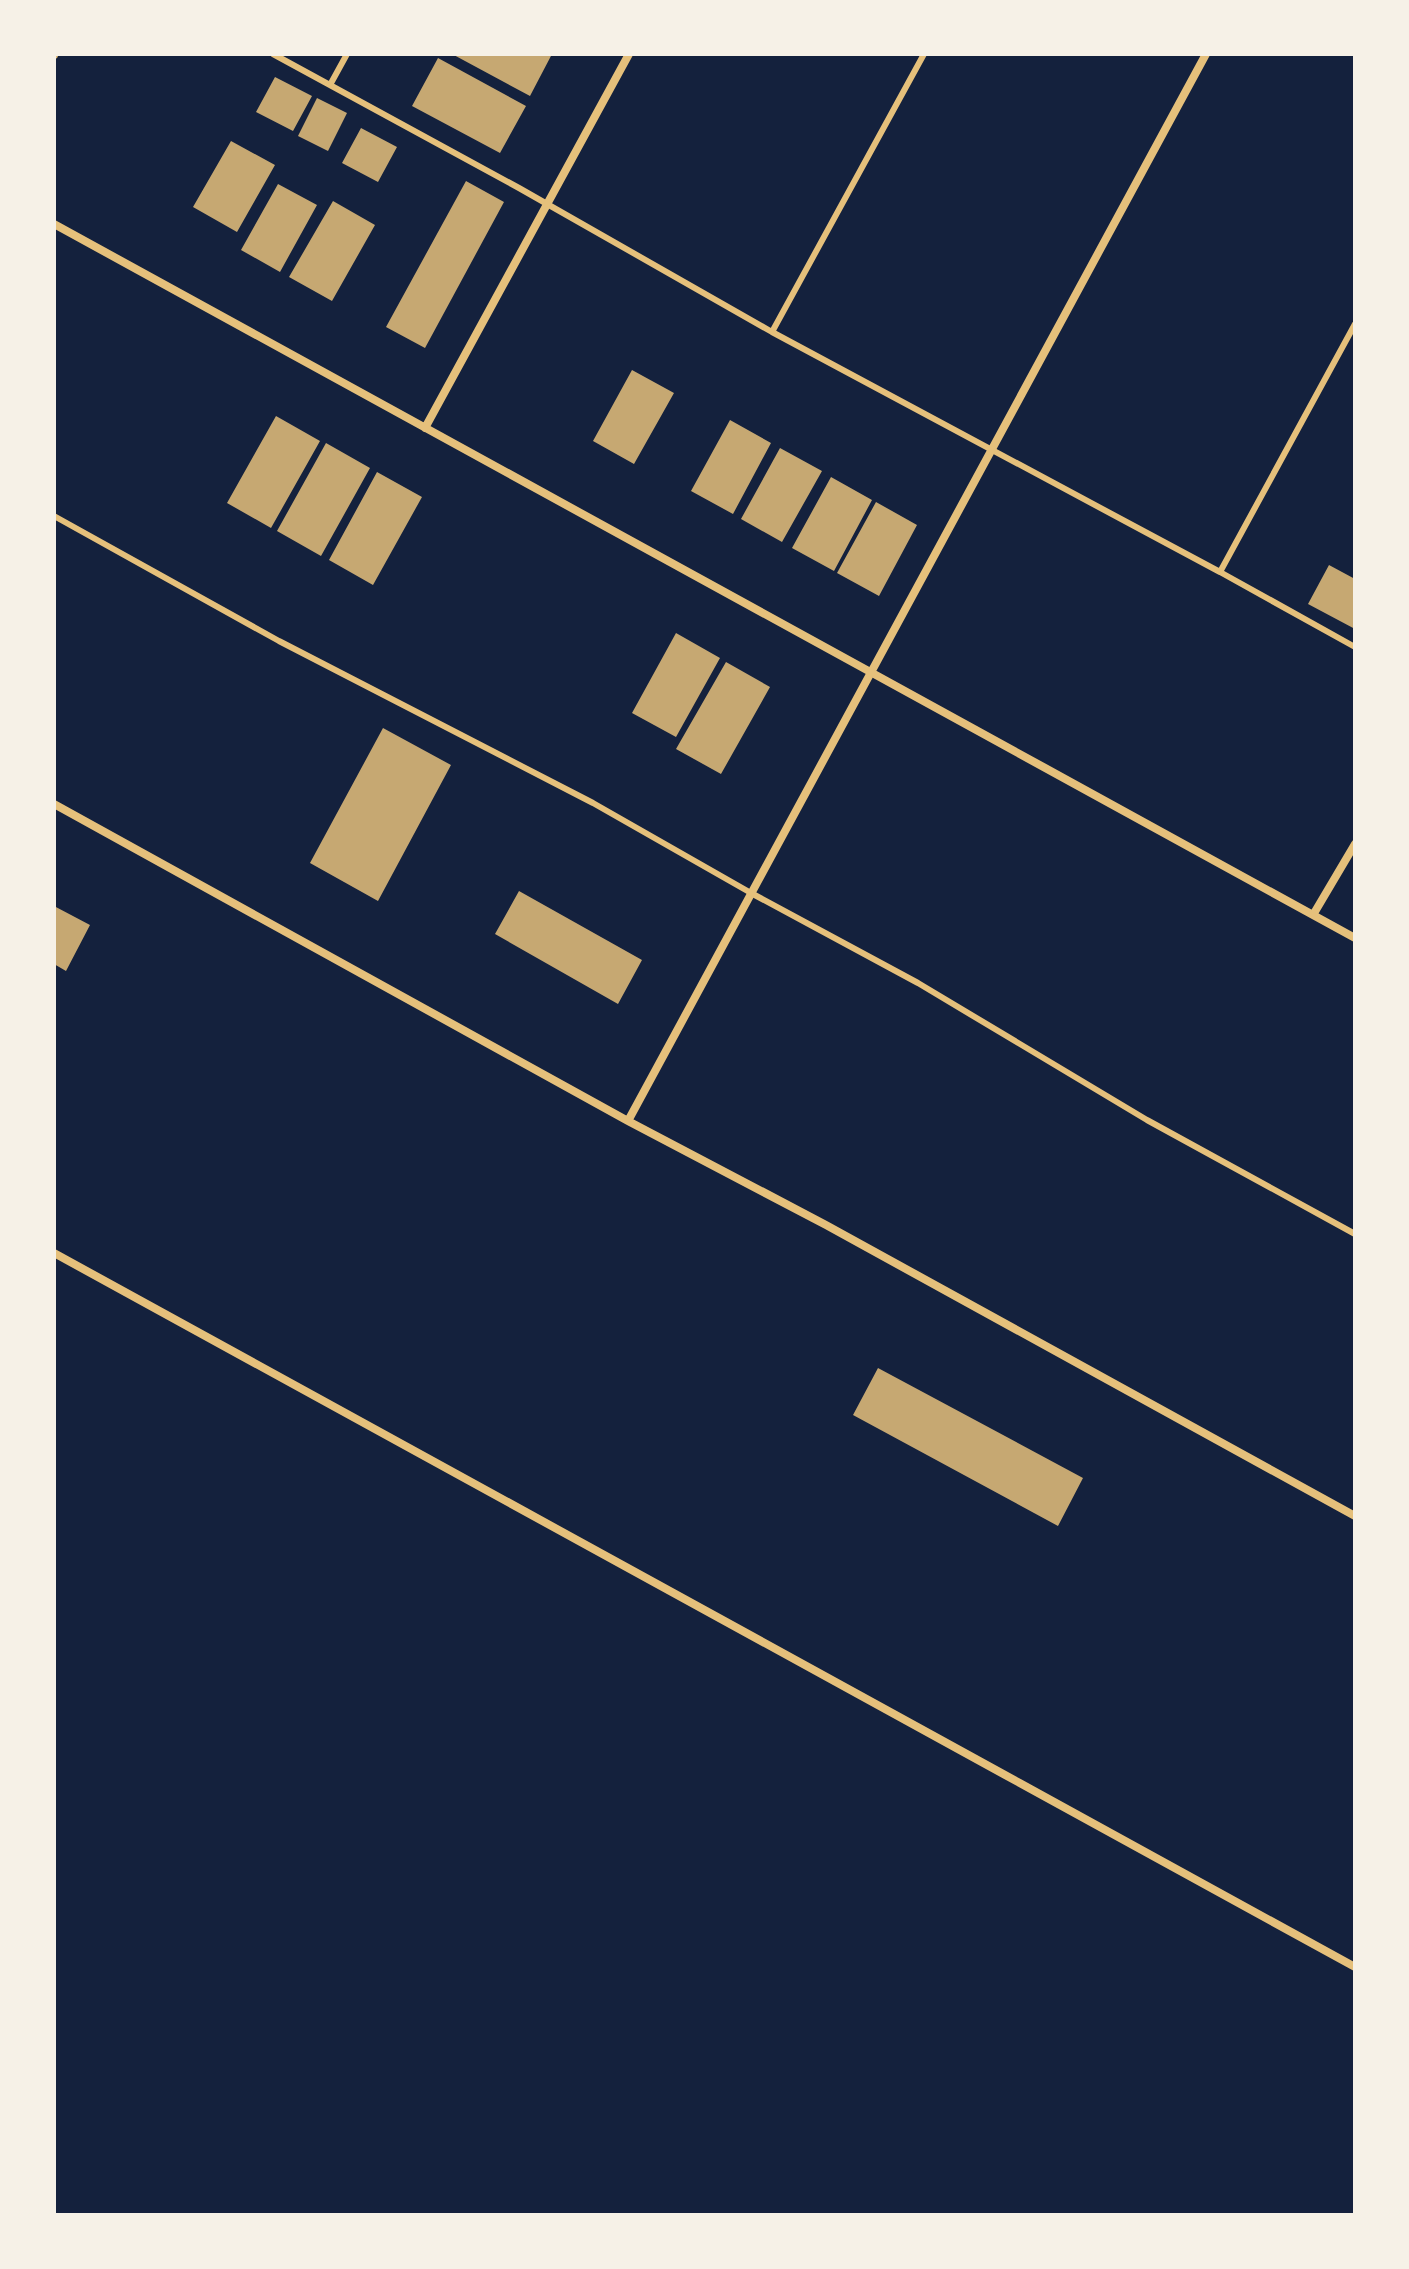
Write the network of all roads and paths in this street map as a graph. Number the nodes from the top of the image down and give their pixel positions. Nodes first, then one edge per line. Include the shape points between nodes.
1 (273, 54) edge
2 (347, 54) edge
3 (629, 54) edge
4 (924, 54) edge
5 (1206, 54) edge
6 (330, 85) junction
7 (547, 204) junction
8 (54, 224) edge
9 (1355, 324) edge
10 (772, 332) junction
11 (425, 428) junction
12 (990, 449) junction
13 (54, 516) edge
14 (1220, 572) junction
15 (1355, 647) edge
16 (872, 672) junction
17 (54, 804) edge
18 (1355, 844) edge
19 (751, 893) junction
20 (1313, 915) junction
21 (1355, 938) edge
22 (628, 1121) junction
23 (1355, 1234) edge
24 (54, 1253) edge
25 (1355, 1516) edge
26 (1355, 1967) edge

1 - 6 lane
2 - 6 lane
3 - 7 street
4 - 10 lane
5 - 12 street
6 - 7 lane
7 - 10 lane
7 - 11 street
8 - 11 street
9 - 14 lane
10 - 12 lane
11 - 16 street
12 - 14 lane
12 - 16 street
13 - 19 lane
14 - 15 lane
16 - 19 street
16 - 20 street
17 - 22 street
18 - 20 street
19 - 22 street
19 - 23 lane
20 - 21 street
22 - 25 street
24 - 26 street

